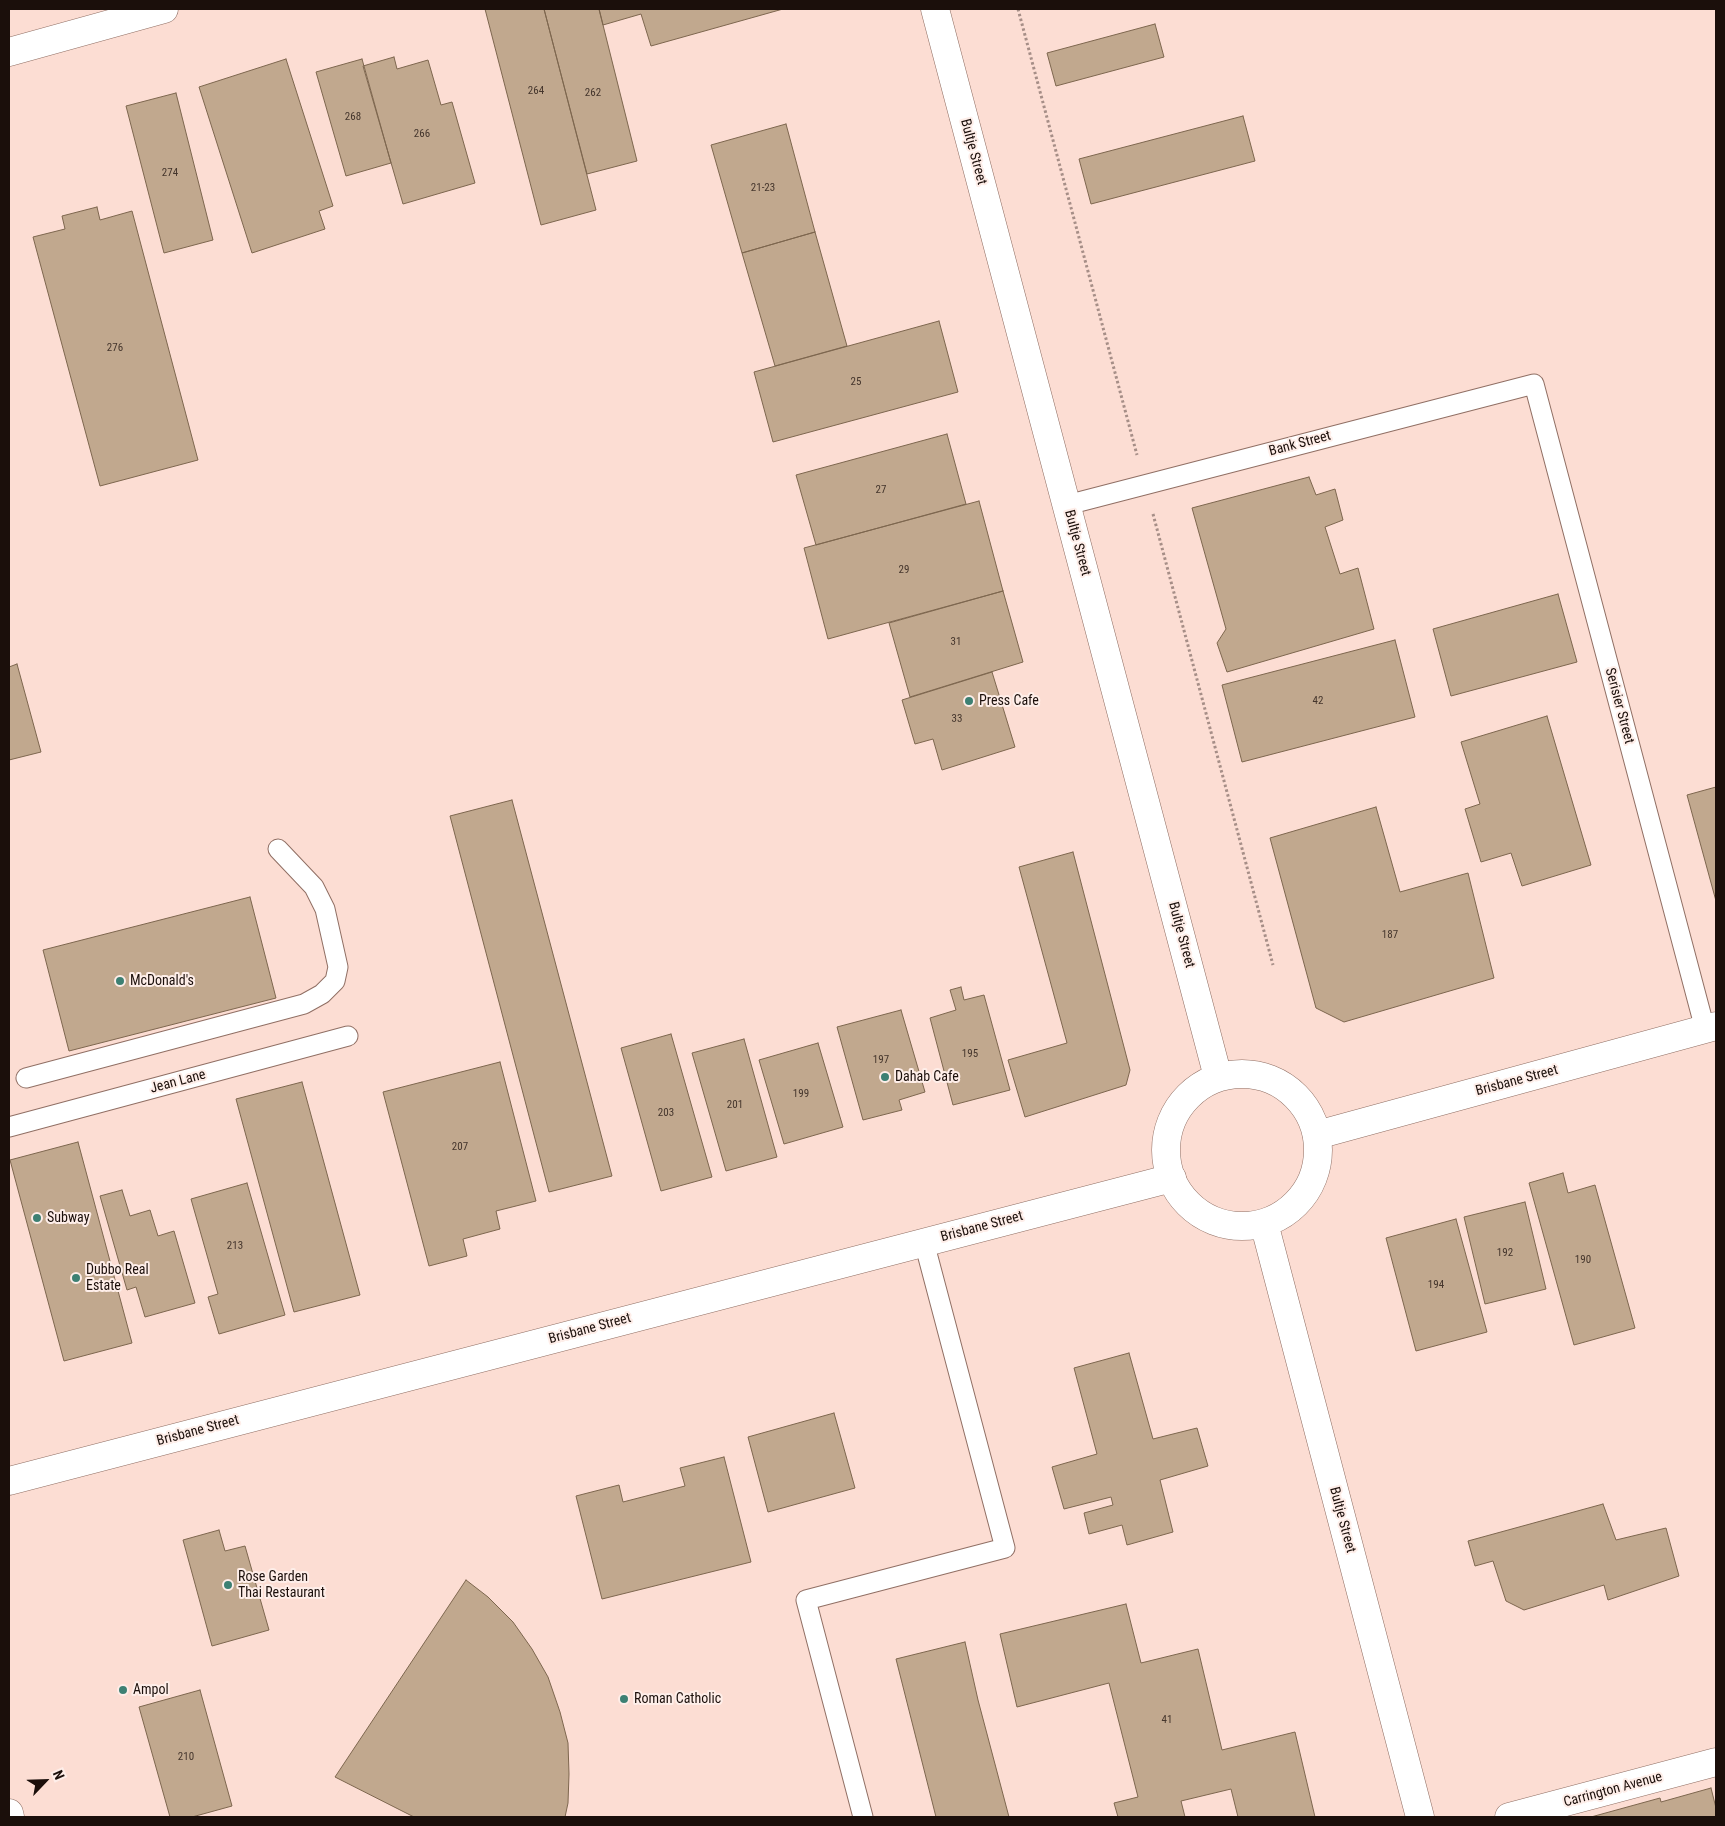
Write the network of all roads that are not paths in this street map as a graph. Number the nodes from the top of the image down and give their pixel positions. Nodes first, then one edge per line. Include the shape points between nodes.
1 (164, 9) edge
2 (935, 9) edge
3 (9, 52) edge
4 (1534, 384) joint
5 (1067, 505) junction
6 (278, 849) dead end
7 (1710, 1028) edge
8 (348, 1036) dead end
9 (1218, 1077) junction
10 (26, 1078) dead end
11 (9, 1127) edge
12 (1317, 1135) junction
13 (1172, 1178) junction
14 (1264, 1223) junction
15 (924, 1242) junction
16 (9, 1481) edge
17 (1716, 1762) edge
18 (9, 1814) edge
19 (10, 1817) edge
20 (863, 1817) edge
21 (1420, 1817) edge
22 (1509, 1817) edge

1 - 3 main road
2 - 5 main road, Bultje Street
4 - 5 lane, Bank Street
4 - 7 lane, Serisier Street
5 - 9 main road, Bultje Street
6 - 10 lane via 314,887 325,909 338,967 335,981 322,994 304,1004
7 - 12 main road, Brisbane Street
8 - 11 lane, Jean Lane
9 - 12 main road via 1244,1073 1269,1078 1291,1092 1308,1112
9 - 13 main road via 1197,1088 1179,1107 1169,1129 1166,1153
12 - 14 main road via 1318,1158 1313,1180 1296,1204
13 - 14 main road via 1182,1197 1200,1213 1219,1222 1241,1226
13 - 15 main road, Brisbane Street
14 - 21 main road, Bultje Street
15 - 16 main road, Brisbane Street
15 - 20 lane via 1005,1548 806,1600
17 - 22 main road, Carrington Avenue
18 - 19 main road

